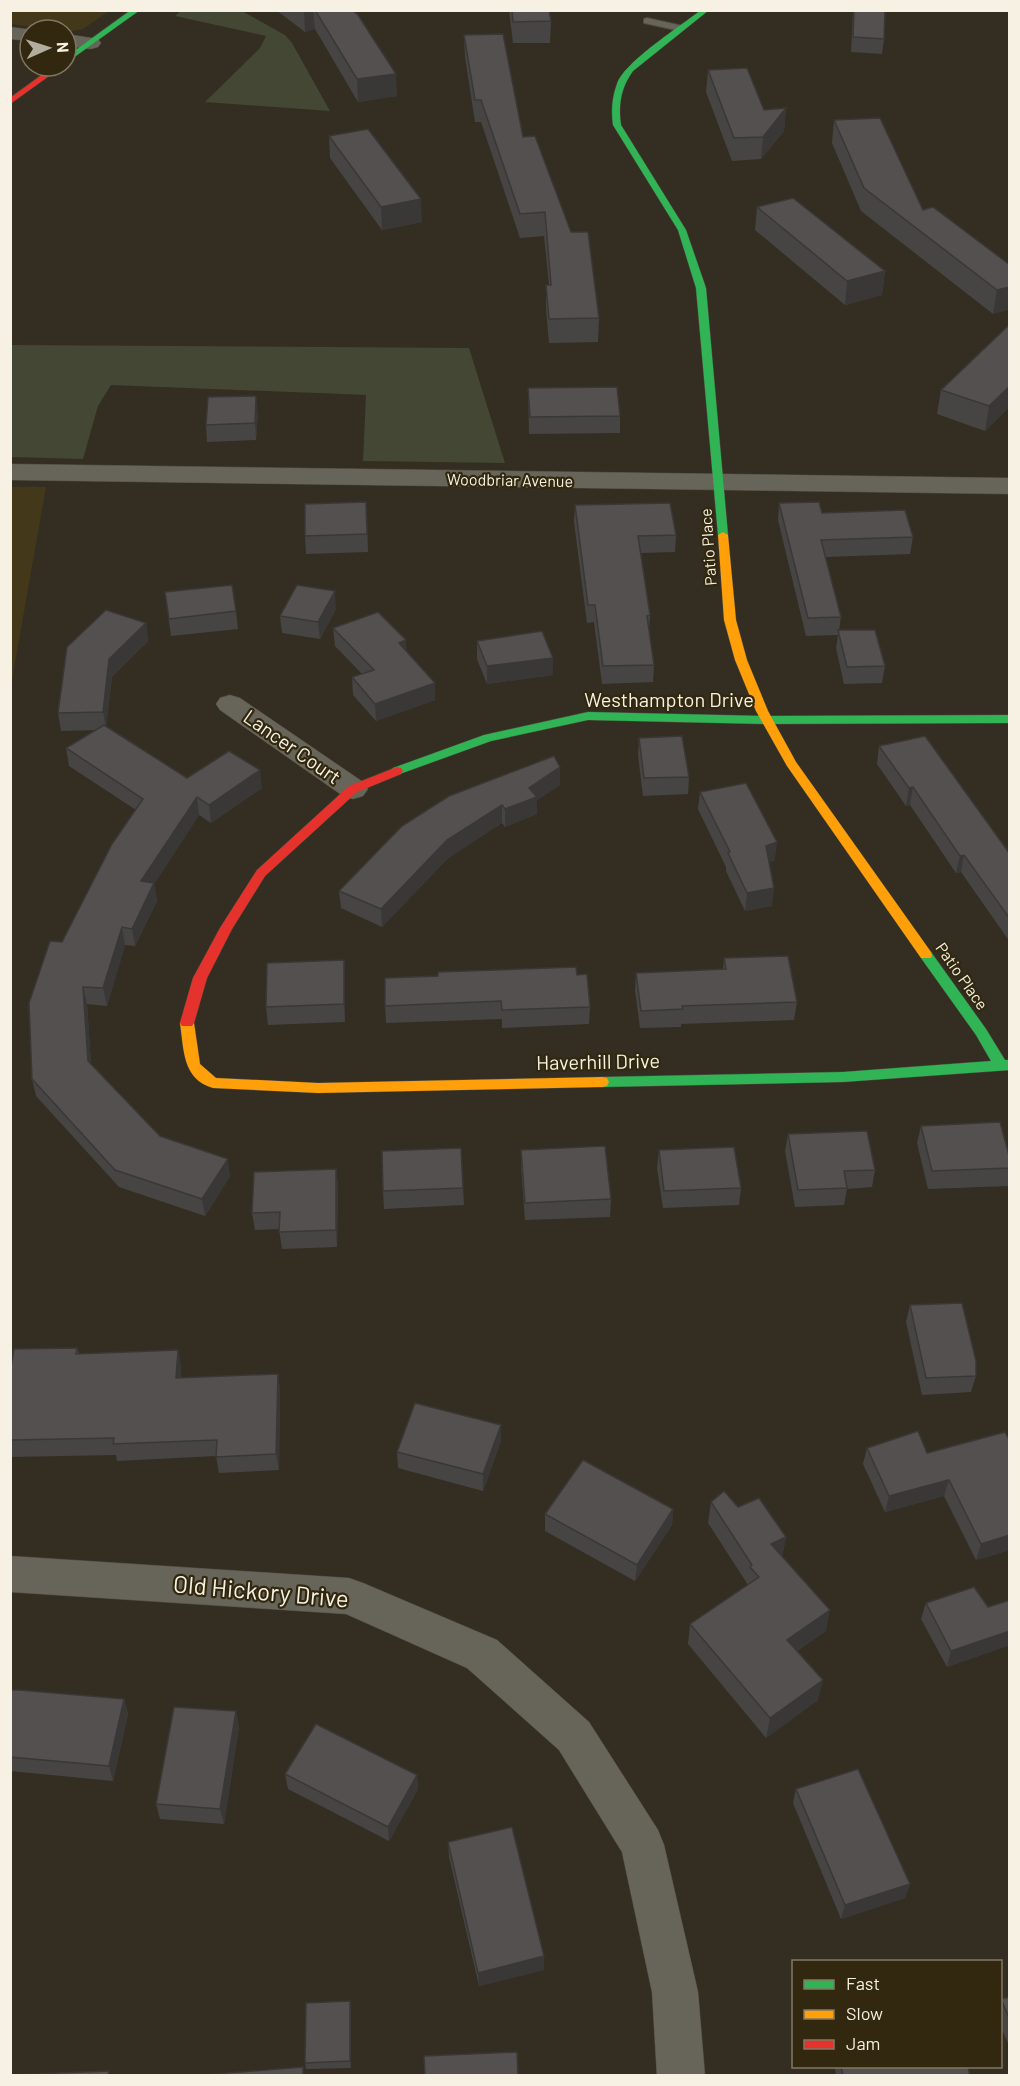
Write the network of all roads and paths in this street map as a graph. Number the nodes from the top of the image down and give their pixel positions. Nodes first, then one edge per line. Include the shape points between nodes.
1 (137, 10) edge
2 (706, 10) edge
3 (647, 21) dead end
4 (680, 28) junction
5 (78, 41) edge
6 (91, 43) junction
7 (78, 52) edge
8 (43, 78) edge
9 (10, 102) edge
10 (10, 472) edge
11 (720, 483) junction
12 (1010, 486) edge
13 (230, 704) dead end
14 (1010, 719) edge
15 (764, 720) junction
16 (353, 789) junction
17 (1005, 1065) edge
18 (193, 1066) joint
19 (10, 1574) edge
20 (681, 2076) edge

1 - 6 street
2 - 4 street, Patio Place
3 - 4 lane
4 - 11 street, Patio Place via 630,69 621,82 615,110 626,142 682,230 701,288
5 - 6 street
6 - 7 street
8 - 9 street
10 - 11 street, Woodbriar Avenue
11 - 12 street, Woodbriar Avenue
11 - 15 street, Patio Place via 730,620 749,686
13 - 16 street, Lancer Court
14 - 15 street, Westhampton Drive
15 - 16 street, Westhampton Drive via 588,716 477,742
15 - 17 street, Patio Place
16 - 18 street, Westhampton Drive via 261,873 226,928 200,978 186,1026
17 - 18 street, Haverhill Drive via 843,1077 318,1088 213,1083
19 - 20 street, Old Hickory Drive via 350,1596 482,1654 574,1736 642,1845 675,1992

